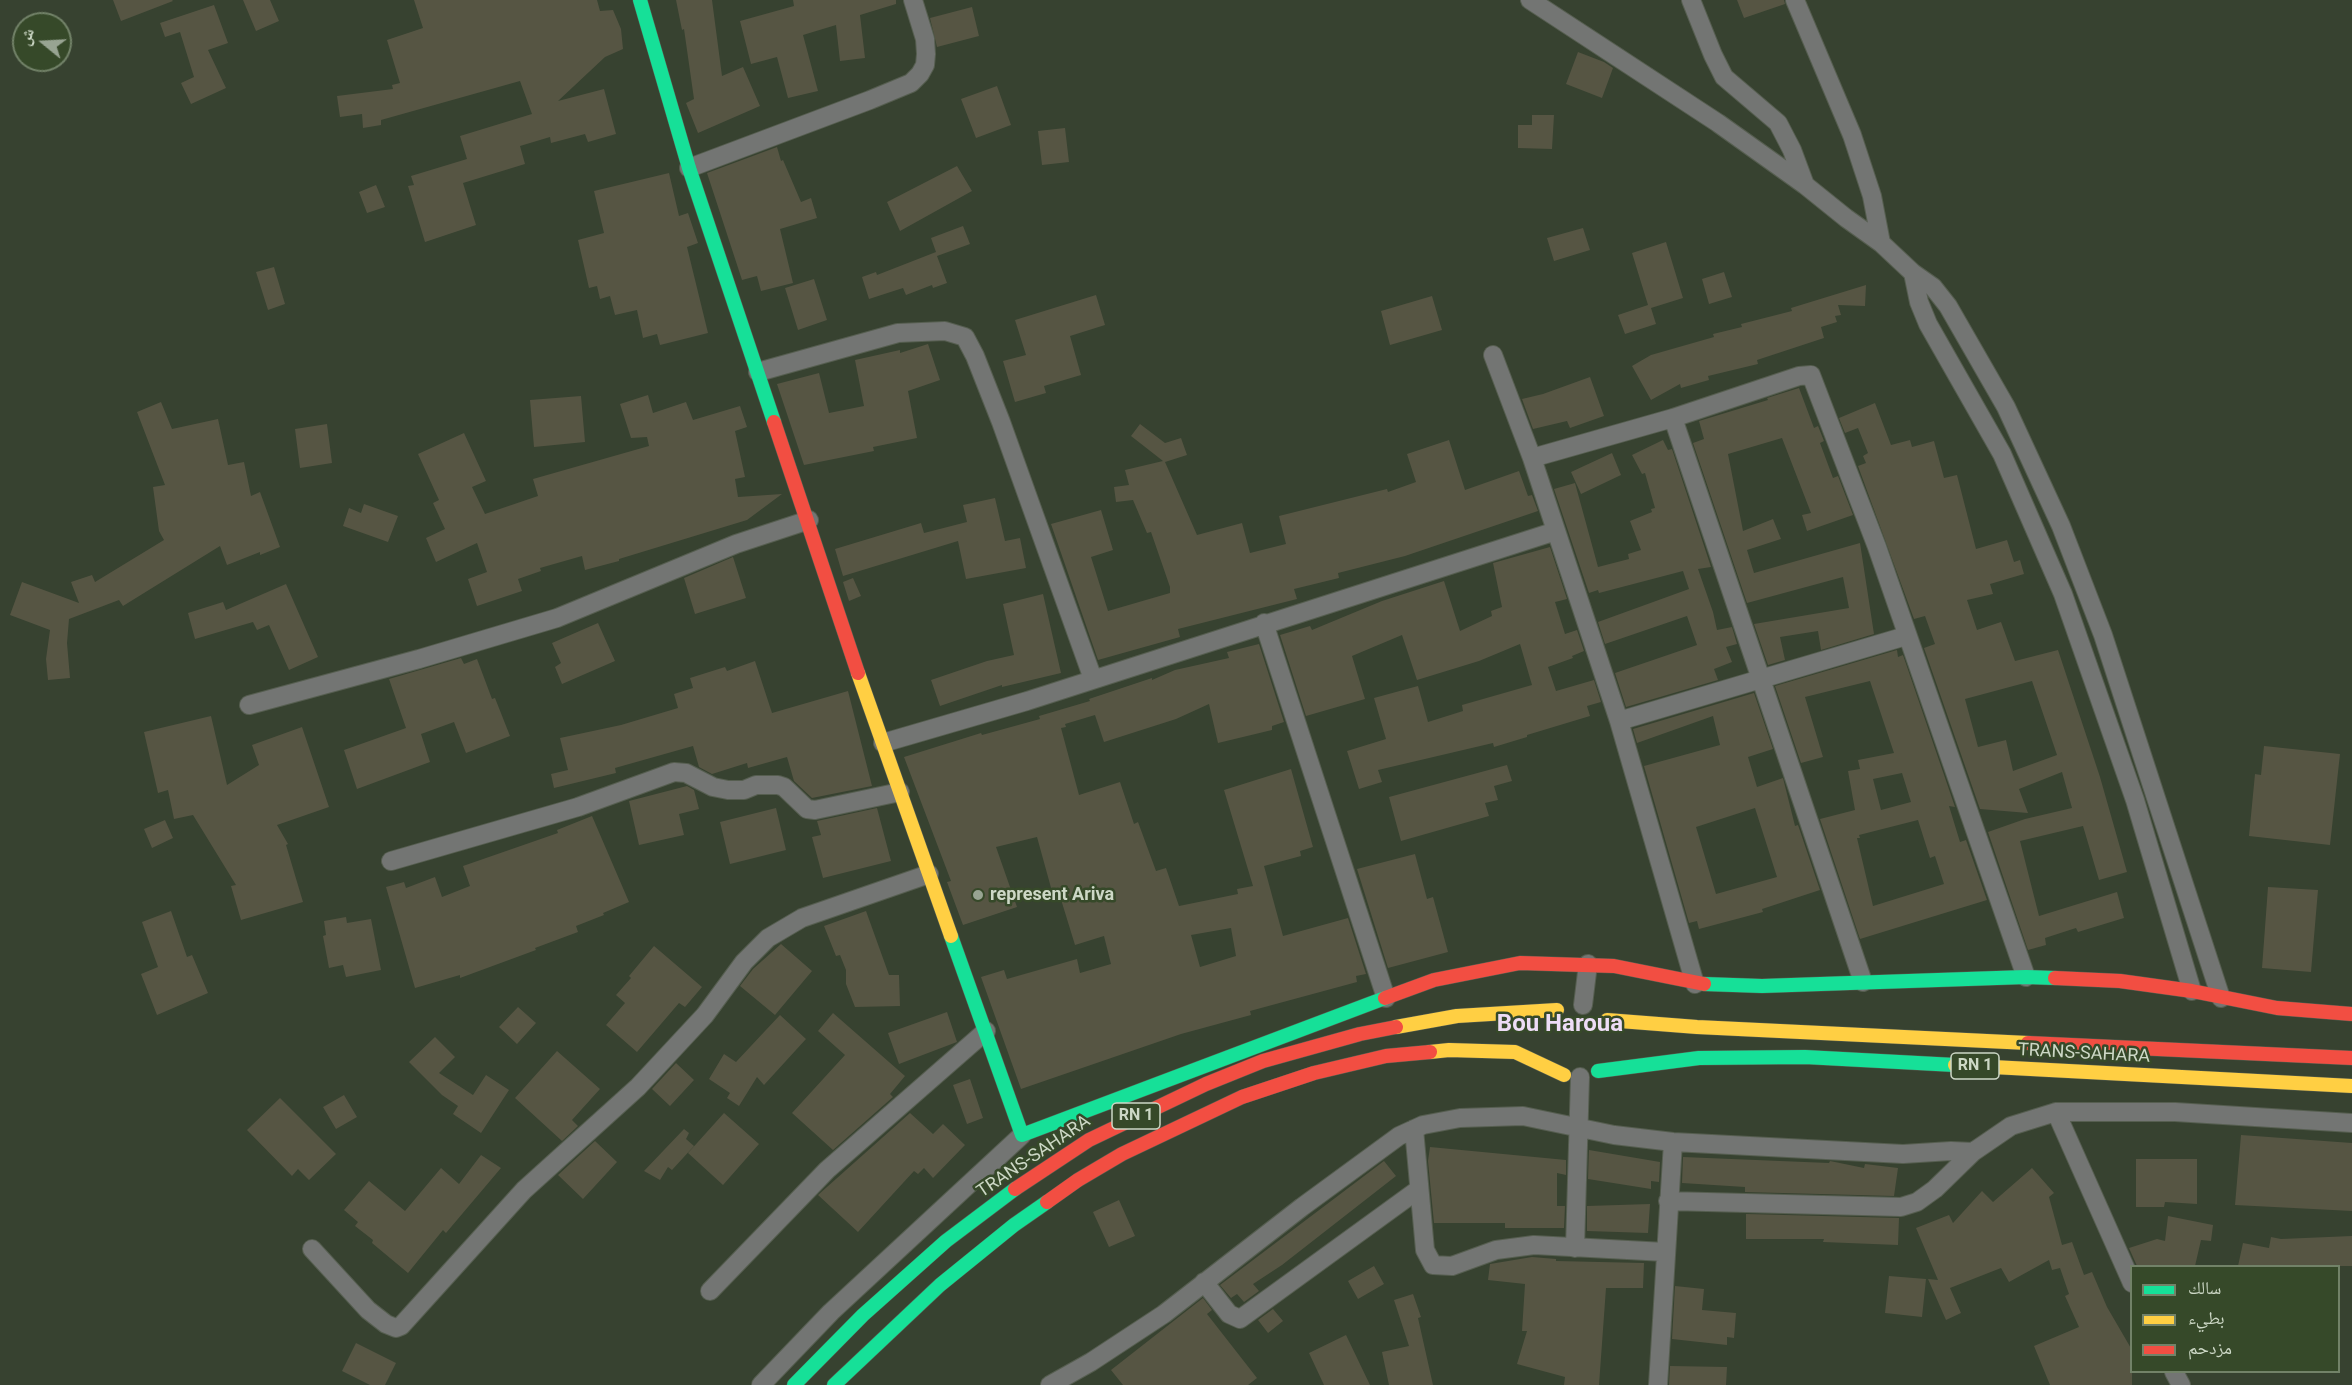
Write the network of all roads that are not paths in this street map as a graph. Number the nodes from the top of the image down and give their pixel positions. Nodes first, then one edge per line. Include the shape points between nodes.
1 (640, 0) edge
2 (913, 0) edge
3 (1530, 0) edge
4 (1692, 0) edge
5 (1795, 0) edge
6 (689, 168) junction
7 (1805, 185) junction
8 (1881, 243) junction
9 (1913, 273) junction
10 (1493, 355) dead end
11 (758, 372) junction
12 (1673, 418) junction
13 (1532, 458) junction
14 (809, 520) junction
15 (1556, 531) junction
16 (1264, 623) junction
17 (2100, 629) junction
18 (1906, 636) junction
19 (2078, 637) junction
20 (1760, 678) junction
21 (1092, 679) junction
22 (249, 705) dead end
23 (1619, 721) junction
24 (883, 743) junction
25 (2150, 778) junction
26 (2129, 783) junction
27 (900, 792) junction
28 (391, 861) dead end
29 (929, 874) junction
30 (1588, 964) junction
31 (2026, 977) junction
32 (1863, 982) junction
33 (1695, 984) junction
34 (2192, 991) junction
35 (1386, 998) junction
36 (2221, 998) junction
37 (1583, 1005) junction
38 (1557, 1010) junction
39 (2352, 1014) edge
40 (1607, 1020) junction
41 (1543, 1028) dead end
42 (986, 1031) junction
43 (1613, 1038) dead end
44 (1542, 1051) dead end
45 (1609, 1056) dead end
46 (2352, 1058) edge
47 (1598, 1071) junction
48 (1572, 1076) junction
49 (2352, 1086) edge
50 (2056, 1112) junction
51 (2352, 1122) edge
52 (1577, 1128) junction
53 (1414, 1130) junction
54 (1023, 1135) junction
55 (1673, 1142) junction
56 (1972, 1152) junction
57 (1419, 1189) junction
58 (1668, 1201) junction
59 (1575, 1248) junction
60 (312, 1249) dead end
61 (1665, 1252) junction
62 (2130, 1278) edge
63 (1204, 1282) junction
64 (710, 1291) dead end
65 (761, 1385) edge
66 (794, 1385) edge
67 (834, 1385) edge
68 (1050, 1385) edge
69 (1658, 1385) edge

1 - 6 main road
2 - 6 street via 926,54 925,65 911,83
3 - 7 street
4 - 7 street via 1724,77 1778,123
5 - 8 street via 1852,135 1872,196
6 - 11 main road
7 - 8 street
8 - 9 street
9 - 17 street via 1933,287 1948,306 2006,407 2061,526
9 - 19 street via 1918,302 2002,454
10 - 13 street
11 - 14 main road
11 - 21 street via 898,333 945,331 965,337 1001,422
12 - 13 street
12 - 18 street via 1811,375 1877,547
12 - 20 street
13 - 15 street
14 - 22 street via 736,544 556,618
14 - 24 main road
15 - 16 street
15 - 23 street
16 - 21 street
16 - 35 street
17 - 19 street
17 - 25 street
18 - 20 street
18 - 31 street
19 - 26 street
20 - 23 street
20 - 32 street
21 - 24 street
23 - 33 street
24 - 27 main road
25 - 26 street
25 - 36 street
26 - 34 street
27 - 28 street via 807,810 778,785 728,790 674,772 578,807
27 - 29 main road
29 - 42 main road
29 - 60 street via 802,918 768,938 638,1088 524,1190 401,1326 386,1324 368,1310
30 - 33 main road
30 - 35 main road via 1520,963 1434,980
30 - 37 street
31 - 32 main road
31 - 34 main road via 2120,981
32 - 33 main road
34 - 36 main road
35 - 54 main road
36 - 39 main road via 2277,1008
37 - 38 main road, TRANS-SAHARA
37 - 40 main road
38 - 41 main road
38 - 66 main road, TRANS-SAHARA / RN 1 via 1457,1016 1360,1034 1263,1061 1131,1118 1025,1181 946,1241 863,1315
40 - 43 main road
40 - 46 main road, TRANS-SAHARA / RN 1
42 - 54 main road
42 - 64 street via 827,1170
44 - 48 main road via 1554,1070
45 - 47 main road
47 - 48 main road, TRANS-SAHARA via 1588,1076
47 - 49 main road, TRANS-SAHARA / RN 1 via 1699,1058 1805,1057
48 - 52 street
48 - 67 main road, RN 1 via 1515,1052 1449,1050 1386,1056 1242,1096 1122,1154 1014,1225 940,1285
50 - 51 street via 2175,1112
50 - 56 street via 2011,1126
50 - 62 street
52 - 53 street via 1523,1116 1460,1118
52 - 55 street
52 - 59 street
53 - 57 street
53 - 63 street via 1390,1142
54 - 65 street via 831,1311
55 - 56 street via 1903,1154
55 - 58 street
56 - 58 street via 1935,1190 1901,1207
57 - 59 street via 1425,1250 1433,1265 1452,1266 1496,1250 1534,1245
57 - 63 street via 1240,1319 1229,1314
58 - 61 street
59 - 61 street
61 - 69 street
63 - 68 street via 1146,1326

